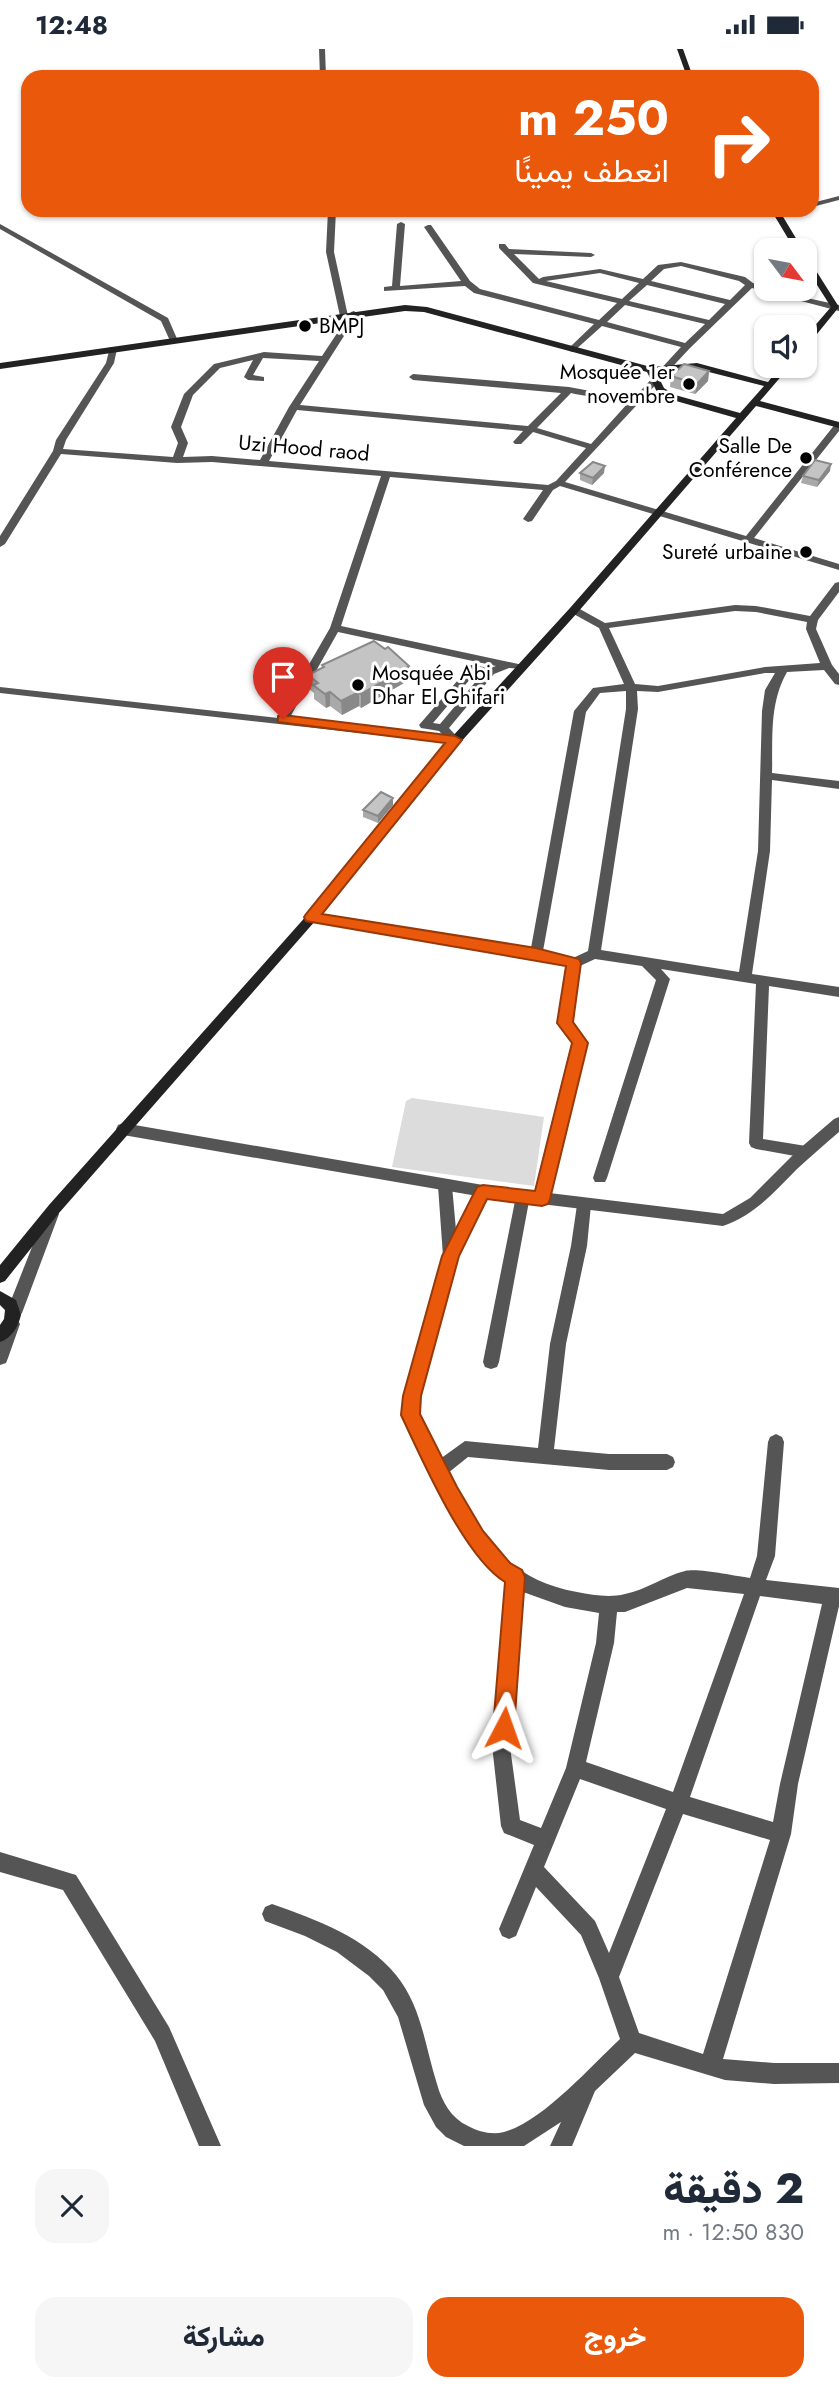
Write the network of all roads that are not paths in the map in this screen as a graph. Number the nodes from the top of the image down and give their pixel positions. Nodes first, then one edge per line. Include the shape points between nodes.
1 (322, 49) edge
2 (680, 49) edge
3 (323, 70) edge
4 (688, 70) edge
5 (839, 198) edge
6 (819, 203) edge
7 (331, 217) edge
8 (778, 217) edge
9 (401, 224) dead end
10 (0, 226) edge
11 (428, 227) dead end
12 (792, 238) edge
13 (591, 255) dead end
14 (817, 278) edge
15 (535, 280) junction
16 (645, 282) junction
17 (467, 283) junction
18 (750, 285) junction
19 (624, 302) junction
20 (730, 303) junction
21 (837, 308) edge
22 (349, 315) junction
23 (710, 323) junction
24 (601, 324) junction
25 (817, 330) edge
26 (174, 341) junction
27 (687, 346) junction
28 (113, 349) junction
29 (573, 349) junction
30 (258, 357) junction
31 (324, 359) junction
32 (0, 366) edge
33 (669, 367) junction
34 (651, 370) junction
35 (413, 377) dead end
36 (776, 378) edge
37 (261, 379) dead end
38 (656, 381) junction
39 (770, 385) junction
40 (569, 390) junction
41 (636, 402) junction
42 (756, 403) junction
43 (294, 407) junction
44 (744, 417) junction
45 (839, 425) edge
46 (531, 429) junction
47 (519, 442) dead end
48 (592, 447) junction
49 (58, 451) junction
50 (177, 460) junction
51 (263, 464) junction
52 (386, 475) junction
53 (554, 485) junction
54 (659, 514) junction
55 (528, 519) dead end
56 (747, 541) junction
57 (0, 544) edge
58 (837, 563) edge
59 (839, 585) edge
60 (575, 610) junction
61 (813, 620) junction
62 (603, 626) junction
63 (335, 628) junction
64 (514, 666) junction
65 (827, 666) junction
66 (783, 669) junction
67 (490, 672) junction
68 (839, 682) edge
69 (631, 687) junction
70 (0, 690) edge
71 (283, 719) junction
72 (443, 728) junction
73 (455, 740) junction
74 (767, 776) junction
75 (839, 785) edge
76 (312, 917) junction
77 (536, 954) junction
78 (594, 954) junction
79 (574, 963) junction
80 (646, 963) junction
81 (745, 978) junction
82 (763, 981) junction
83 (839, 992) edge
84 (839, 1122) edge
85 (123, 1129) junction
86 (806, 1151) junction
87 (600, 1178) dead end
88 (444, 1186) junction
89 (483, 1191) junction
90 (523, 1196) junction
91 (542, 1199) junction
92 (584, 1205) junction
93 (54, 1209) junction
94 (450, 1256) junction
95 (0, 1276) edge
96 (0, 1298) edge
97 (9, 1324) edge
98 (0, 1357) edge
99 (491, 1362) dead end
100 (776, 1442) dead end
101 (545, 1455) junction
102 (667, 1462) dead end
103 (438, 1471) junction
104 (515, 1577) junction
105 (754, 1587) junction
106 (836, 1597) edge
107 (609, 1604) junction
108 (575, 1768) junction
109 (678, 1803) junction
110 (781, 1834) junction
111 (546, 1840) junction
112 (0, 1862) edge
113 (534, 1871) junction
114 (272, 1914) dead end
115 (509, 1929) dead end
116 (609, 1977) junction
117 (632, 2042) junction
118 (710, 2066) junction
119 (839, 2073) edge
120 (590, 2080) junction
121 (210, 2146) edge
122 (561, 2146) edge

1 - 3 street
2 - 4 main road
5 - 6 street
7 - 22 street via 330,253
8 - 12 main road
9 - 17 street via 392,289
10 - 26 street via 166,320
11 - 17 street
13 - 15 street via 505,249
14 - 21 main road
15 - 16 street via 600,271
15 - 19 street
16 - 18 street via 661,267 673,264 742,279
16 - 19 street
16 - 20 street
17 - 24 street via 477,291
18 - 20 street
18 - 21 street
19 - 23 street
19 - 24 street
20 - 23 street
21 - 25 main road
22 - 26 main road
22 - 29 main road via 424,309
22 - 31 street
23 - 27 street
24 - 27 street
24 - 29 street
26 - 28 main road
27 - 33 street
28 - 32 main road
28 - 49 street via 96,389
29 - 34 main road
30 - 31 street
30 - 37 street via 248,377
30 - 50 street via 217,366 189,394 176,427 183,443
31 - 43 street
33 - 34 main road
33 - 38 street
33 - 39 main road via 697,366
34 - 38 main road
35 - 40 street
36 - 39 main road
38 - 41 street
38 - 44 main road via 660,390 672,397
39 - 42 main road
40 - 41 street
40 - 46 street
41 - 48 street
42 - 44 main road
42 - 45 main road
43 - 46 street
43 - 51 street
44 - 54 main road
45 - 56 street
46 - 47 street
46 - 48 street
48 - 53 street
49 - 50 street, Uzi Hood raod
49 - 57 street
50 - 51 street, Uzi Hood raod
51 - 52 street, Uzi Hood raod
52 - 53 street, Uzi Hood raod
52 - 63 street
53 - 54 street, Uzi Hood raod
53 - 55 street
54 - 56 street, Uzi Hood raod
54 - 60 main road
56 - 58 street, Uzi Hood raod
59 - 61 street
60 - 62 street
60 - 64 main road
61 - 62 street via 735,607
61 - 65 street via 811,629
62 - 69 street
63 - 64 street
63 - 71 street
64 - 67 street
64 - 73 main road
65 - 66 street
65 - 68 street
66 - 69 street via 658,689
66 - 74 street via 771,690
67 - 72 street
67 - 72 street via 475,667 425,725
69 - 77 street via 597,690 580,711
69 - 78 street via 632,709
70 - 71 street
71 - 73 street
72 - 73 street
73 - 76 main road
74 - 75 street
74 - 81 street via 764,851
76 - 77 street
76 - 85 main road
77 - 79 street
78 - 79 street
78 - 80 street
79 - 91 street via 565,1023 580,1043
80 - 81 street
80 - 87 street via 663,979
81 - 82 street
82 - 83 street
82 - 86 street via 756,1143
84 - 86 street
85 - 88 street
85 - 93 main road
86 - 92 street via 741,1214 723,1220
88 - 89 street
88 - 94 street
89 - 90 street
89 - 94 street
90 - 91 street
90 - 99 street
91 - 92 street
92 - 101 street via 558,1344
93 - 95 main road
93 - 97 street
94 - 103 street via 412,1396 411,1415
96 - 97 main road via 10,1303
97 - 98 street
100 - 105 street via 766,1556
101 - 102 street
101 - 103 street via 465,1448
103 - 104 street via 476,1538 503,1570
104 - 107 street via 565,1598
104 - 111 street via 502,1754 511,1826
105 - 106 street
105 - 107 street via 687,1579 625,1603
105 - 109 street
106 - 110 street via 789,1784
107 - 108 street via 605,1643
108 - 109 street
108 - 111 street
109 - 110 street
109 - 116 street
110 - 118 street
111 - 113 street
112 - 121 street via 69,1882 162,2034
113 - 115 street
113 - 116 street via 587,1928
114 - 120 street via 342,1943 376,1968 401,1999 436,2108 449,2129 476,2141 501,2144 522,2137
116 - 117 street
117 - 118 street
117 - 120 street
118 - 119 street
120 - 122 street

